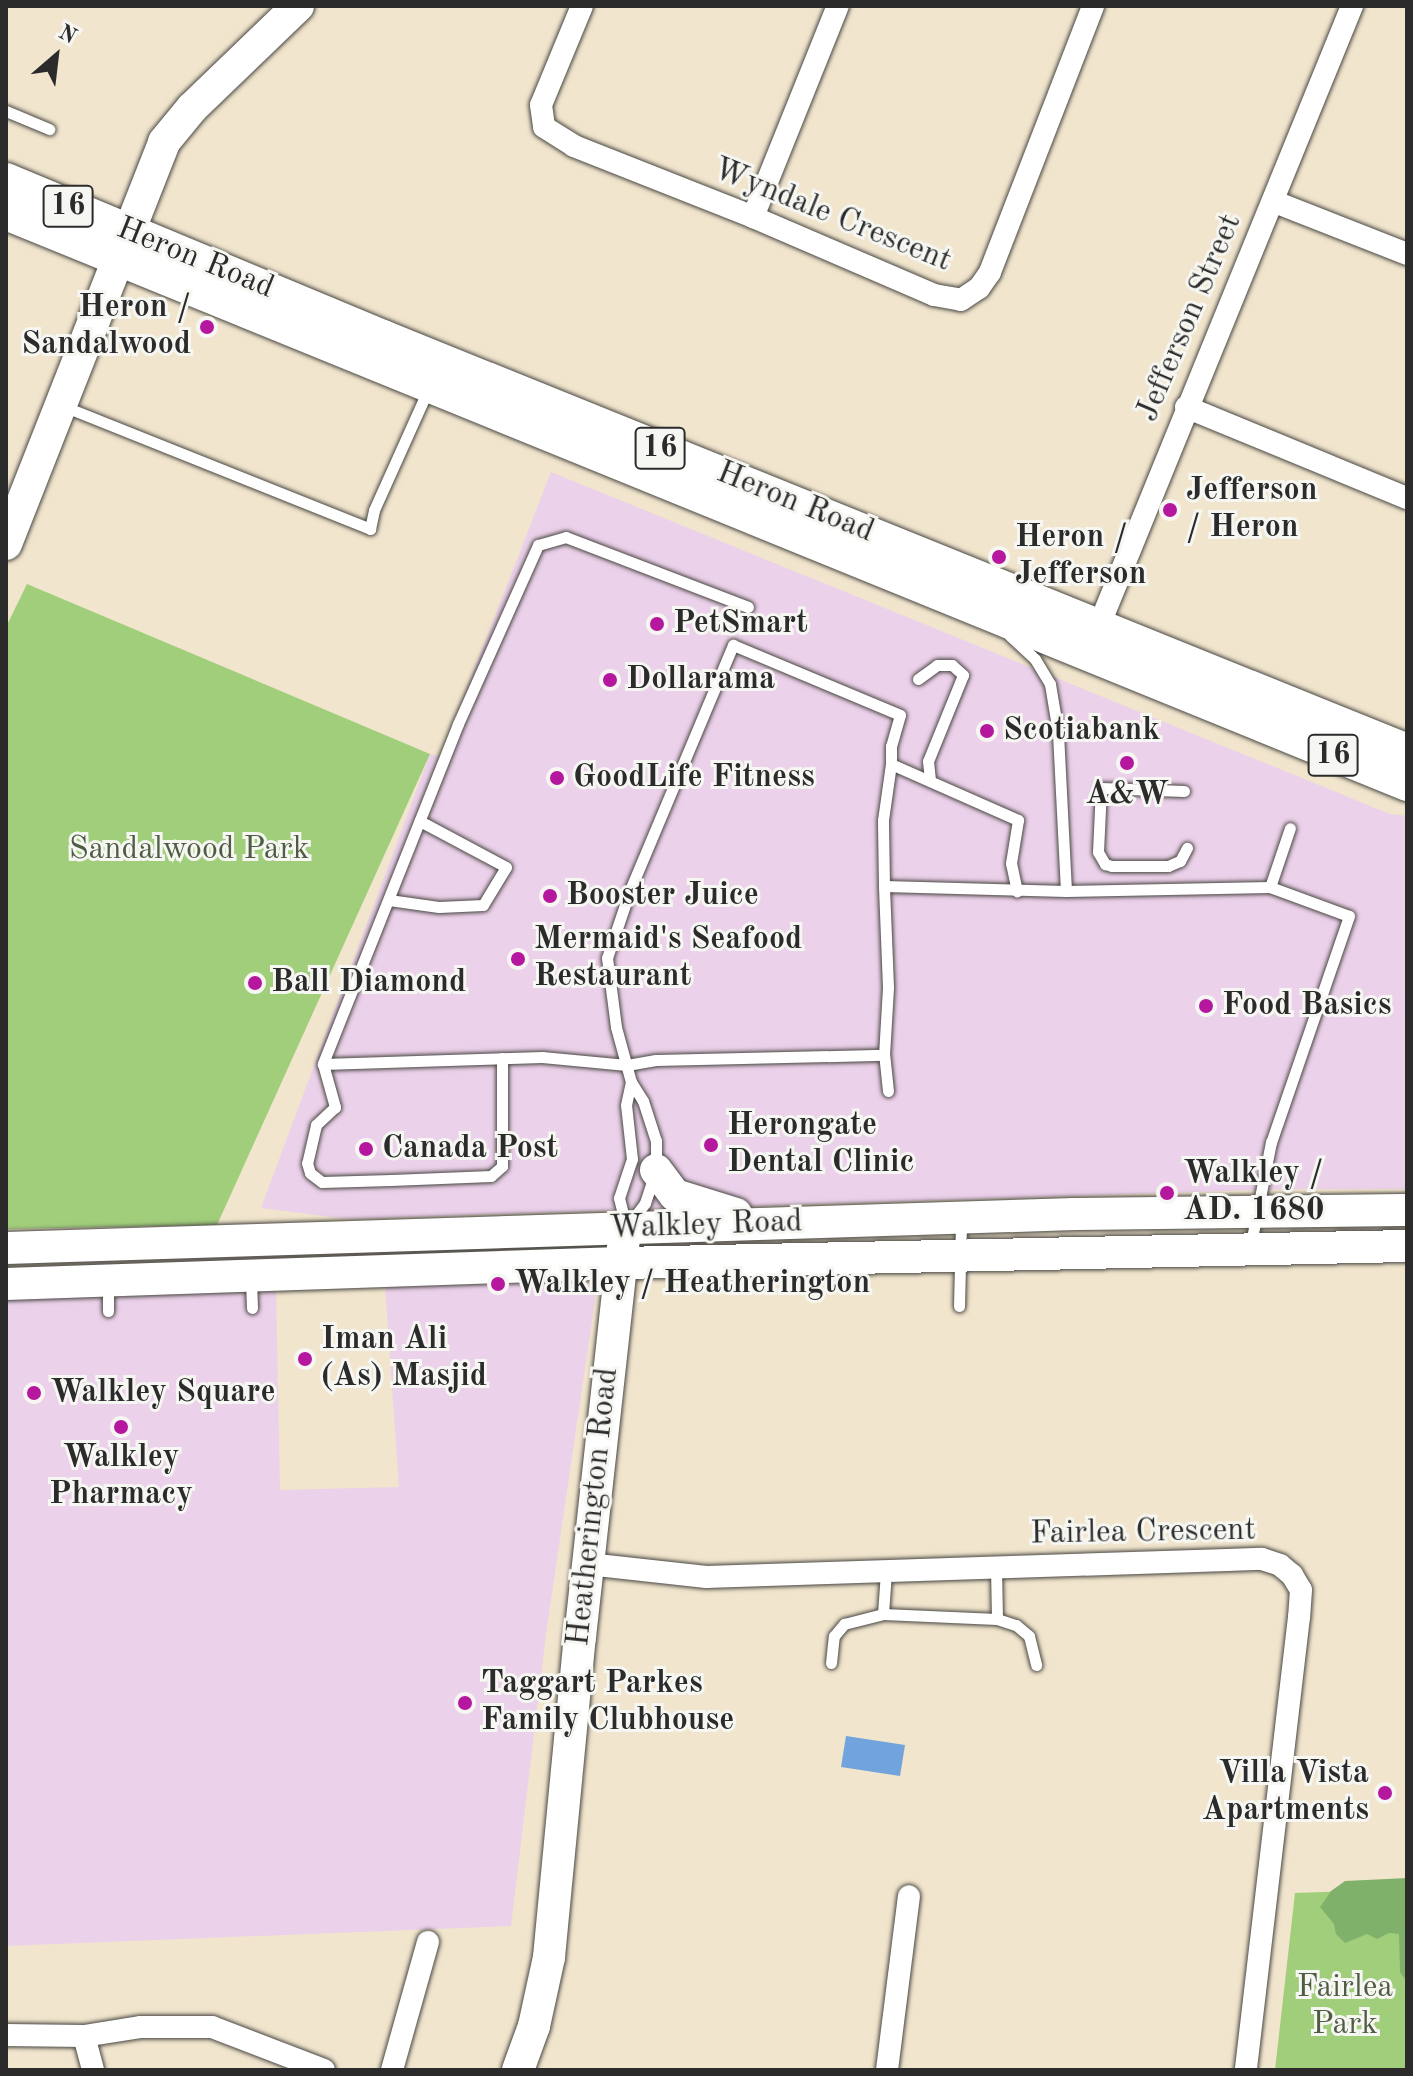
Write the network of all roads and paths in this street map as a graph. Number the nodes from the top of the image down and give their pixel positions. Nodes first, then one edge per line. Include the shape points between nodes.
1 (582, 6) edge
2 (838, 6) edge
3 (1093, 6) edge
4 (1352, 6) edge
5 (292, 8) edge
6 (6, 111) edge
7 (49, 129) dead end
8 (6, 180) edge
9 (1275, 202) junction
10 (6, 213) edge
11 (753, 217) junction
12 (124, 247) junction
13 (1407, 254) edge
14 (430, 386) junction
15 (62, 406) junction
16 (1186, 407) junction
17 (1407, 498) edge
18 (6, 544) edge
19 (748, 607) dead end
20 (986, 614) junction
21 (1092, 642) junction
22 (918, 679) dead end
23 (1407, 751) edge
24 (891, 764) junction
25 (930, 781) junction
26 (1407, 784) edge
27 (1184, 791) dead end
28 (420, 821) junction
29 (1290, 828) dead end
30 (1187, 848) dead end
31 (884, 886) junction
32 (1270, 887) junction
33 (1017, 891) junction
34 (1066, 891) junction
35 (389, 900) junction
36 (884, 1055) junction
37 (502, 1058) junction
38 (323, 1064) junction
39 (627, 1065) junction
40 (631, 1082) junction
41 (888, 1091) dead end
42 (656, 1170) junction
43 (1407, 1210) edge
44 (1256, 1214) junction
45 (961, 1217) junction
46 (791, 1223) junction
47 (626, 1228) junction
48 (1407, 1246) edge
49 (6, 1248) edge
50 (1250, 1250) junction
51 (960, 1255) junction
52 (621, 1263) junction
53 (251, 1275) junction
54 (6, 1284) edge
55 (959, 1306) dead end
56 (252, 1308) dead end
57 (588, 1564) junction
58 (996, 1569) junction
59 (886, 1572) junction
60 (883, 1614) junction
61 (997, 1619) junction
62 (831, 1663) dead end
63 (1036, 1665) dead end
64 (909, 1896) dead end
65 (428, 1942) dead end
66 (6, 2035) edge
67 (84, 2036) junction
68 (93, 2070) edge
69 (324, 2070) edge
70 (392, 2070) edge
71 (518, 2070) edge
72 (887, 2070) edge
73 (1246, 2070) edge

1 - 11 street, Wyndale Crescent via 541,105 544,127 574,146
2 - 11 street
3 - 11 street, Wyndale Crescent via 990,272 961,300 934,295
4 - 9 street, Jefferson Street
5 - 12 main road via 164,142
6 - 7 lane
8 - 12 main road, Heron Road / 16
9 - 13 street
9 - 16 street, Jefferson Street
10 - 12 main road, Heron Road / 16
12 - 14 main road, Heron Road / 16
12 - 15 main road
12 - 21 main road, Heron Road / 16
14 - 15 lane via 370,529
14 - 20 main road, Heron Road / 16
15 - 18 main road
16 - 17 street
16 - 21 street, Jefferson Street
19 - 28 lane via 566,537 538,545
20 - 21 main road, Heron Road / 16
20 - 34 lane via 1044,671 1058,732
21 - 23 main road, Heron Road / 16
21 - 26 main road, Heron Road / 16
22 - 25 lane via 937,665 952,665 963,675 928,761
24 - 25 lane
24 - 31 lane via 883,820
24 - 39 lane via 900,715 733,645 607,958 614,1020
25 - 33 lane via 1018,820 1011,863
27 - 30 lane via 1101,788 1098,852 1112,866 1168,866 1180,861
28 - 35 lane
28 - 35 lane via 506,867 483,905 439,907
29 - 32 lane
31 - 33 lane
31 - 36 lane
32 - 34 lane
32 - 44 lane via 1349,916 1271,1142
33 - 34 lane
35 - 38 lane
36 - 39 lane
36 - 41 lane
37 - 38 lane
37 - 38 lane via 502,1166 491,1176 322,1182 307,1163 316,1125 335,1107
37 - 39 lane
39 - 40 lane
40 - 42 lane via 656,1141
40 - 47 lane via 626,1105 632,1159 619,1198
42 - 46 main road via 675,1195 693,1204
42 - 47 lane via 645,1203
43 - 44 main road, Walkley Road
44 - 45 main road, Walkley Road
44 - 50 lane
45 - 46 main road, Walkley Road
45 - 51 lane
46 - 47 main road, Walkley Road
47 - 49 main road, Walkley Road
47 - 52 main road, Heatherington Road
48 - 50 main road, Walkley Road
50 - 51 main road, Walkley Road
51 - 52 main road, Walkley Road
51 - 55 lane
52 - 53 main road, Walkley Road
52 - 57 main road, Heatherington Road
53 - 54 main road, Walkley Road via 108,1296
53 - 56 lane
57 - 59 street, Fairlea Crescent via 706,1577
57 - 71 main road, Heatherington Road via 549,1957
58 - 59 street, Fairlea Crescent
58 - 61 lane
58 - 73 street, Fairlea Crescent via 1262,1559 1280,1565 1301,1590
59 - 60 lane
60 - 61 lane
60 - 62 lane via 844,1624 834,1636
61 - 63 lane via 1029,1636
64 - 72 street
65 - 70 street
66 - 67 street
67 - 68 street
67 - 69 street via 141,2027 212,2027

